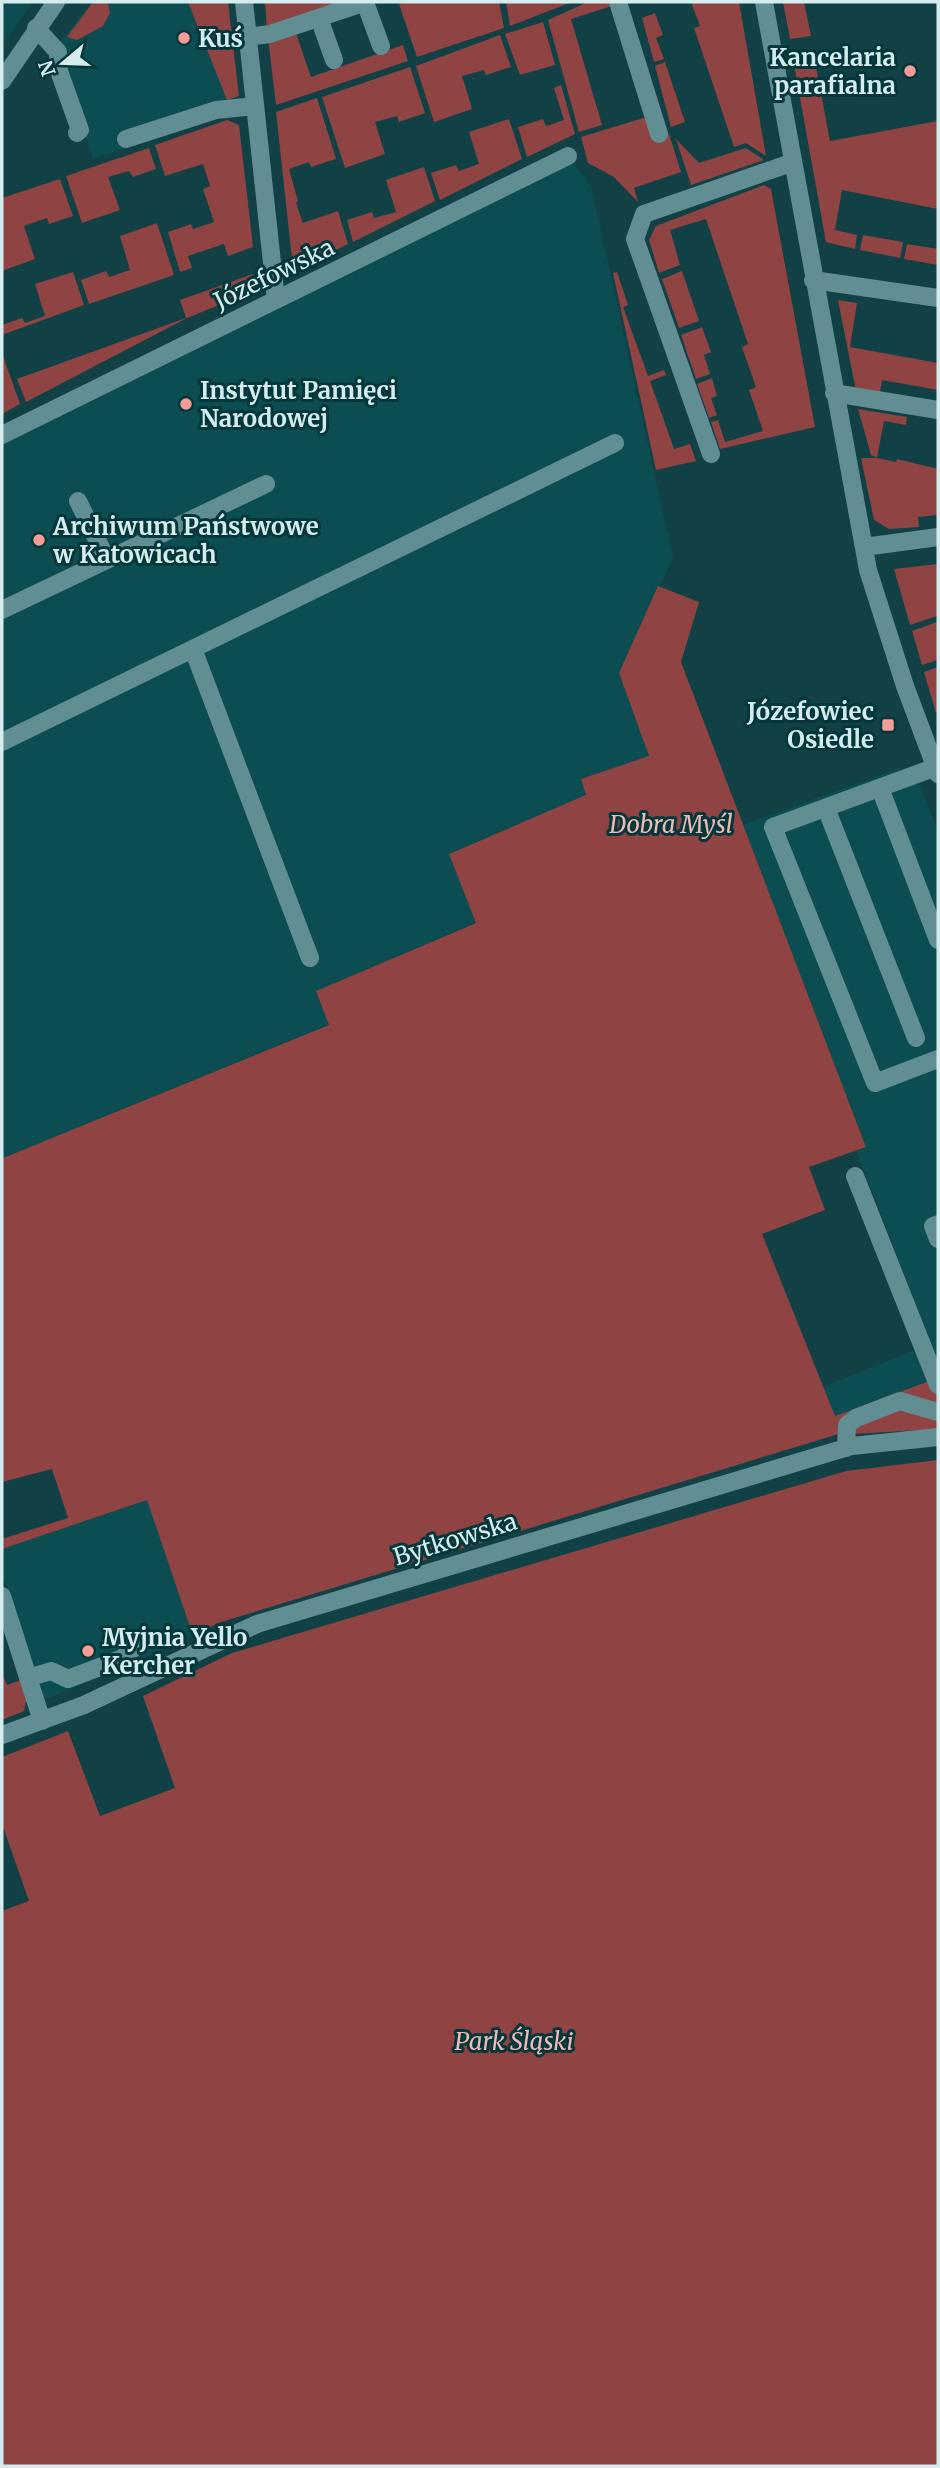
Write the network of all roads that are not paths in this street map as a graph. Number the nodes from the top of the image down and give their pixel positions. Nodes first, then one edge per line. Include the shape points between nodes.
1 (56, 2) edge
2 (244, 2) edge
3 (618, 2) edge
4 (764, 2) edge
5 (319, 18) junction
6 (36, 28) junction
7 (248, 37) junction
8 (381, 46) dead end
9 (334, 60) dead end
10 (2, 81) edge
11 (256, 106) junction
12 (77, 133) dead end
13 (659, 134) dead end
14 (126, 139) dead end
15 (568, 156) dead end
16 (791, 163) junction
17 (813, 281) junction
18 (938, 298) edge
19 (276, 300) junction
20 (834, 393) junction
21 (938, 411) edge
22 (2, 435) edge
23 (615, 443) dead end
24 (711, 454) dead end
25 (266, 484) dead end
26 (78, 501) dead end
27 (938, 537) edge
28 (864, 547) junction
29 (107, 559) junction
30 (2, 610) edge
31 (193, 649) junction
32 (2, 742) edge
33 (937, 770) edge
34 (880, 788) junction
35 (826, 808) junction
36 (938, 940) edge
37 (310, 958) dead end
38 (916, 1038) dead end
39 (938, 1059) edge
40 (855, 1176) dead end
41 (938, 1224) edge
42 (938, 1239) edge
43 (938, 1385) edge
44 (938, 1412) edge
45 (938, 1437) edge
46 (846, 1448) junction
47 (2, 1596) edge
48 (141, 1642) dead end
49 (29, 1678) junction
50 (42, 1721) junction
51 (2, 1735) edge

1 - 6 street
2 - 7 street
3 - 13 street
4 - 16 street
5 - 7 street
5 - 8 street via 366,5
5 - 9 street
6 - 10 street
6 - 12 street via 58,52 59,71 80,130
7 - 11 street
11 - 14 street via 216,110
11 - 19 street
15 - 19 street, Józefowska
16 - 17 street
16 - 24 street via 644,214 635,239
17 - 18 street
17 - 20 street
19 - 22 street, Józefowska
20 - 21 street
20 - 28 street
23 - 31 street
25 - 29 street
26 - 29 street
27 - 28 street
28 - 33 street via 875,595
29 - 30 street
31 - 32 street
31 - 37 street
33 - 34 street
34 - 35 street
34 - 36 street
35 - 38 street
35 - 39 street via 773,827 875,1083
40 - 43 street
41 - 42 street via 933,1226
44 - 46 street via 900,1401 856,1418 847,1426
45 - 46 street, Bytkowska
46 - 50 street, Bytkowska via 257,1624
47 - 49 street
48 - 49 street via 121,1659 68,1679 51,1671
49 - 50 street
50 - 51 street, Bytkowska

